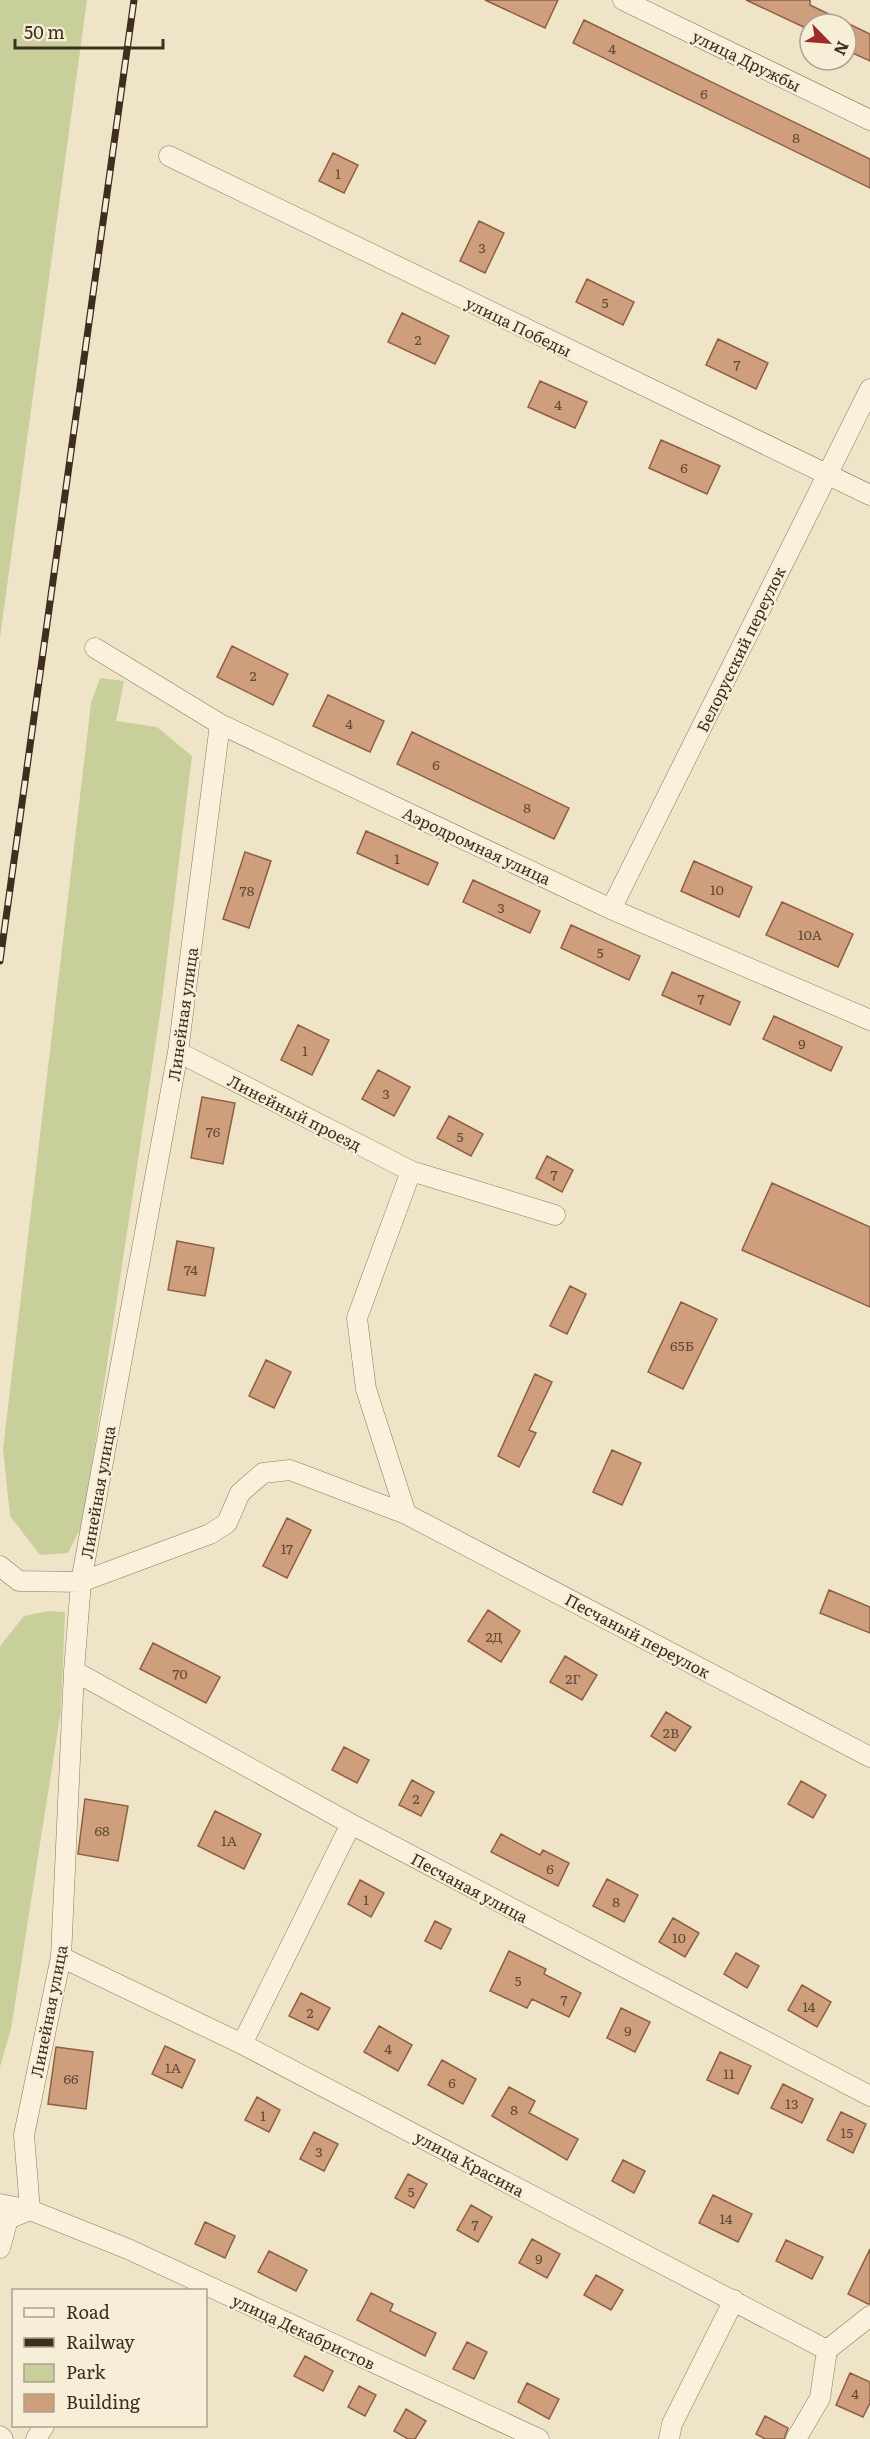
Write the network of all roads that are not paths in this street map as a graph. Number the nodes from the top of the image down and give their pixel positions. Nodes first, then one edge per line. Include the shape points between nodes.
1 (623, 0) edge
2 (870, 120) edge
3 (169, 156) dead end
4 (870, 389) edge
5 (826, 475) junction
6 (870, 495) edge
7 (95, 648) dead end
8 (220, 724) junction
9 (611, 909) junction
10 (870, 1020) edge
11 (178, 1052) junction
12 (411, 1171) junction
13 (555, 1215) dead end
14 (406, 1514) junction
15 (0, 1566) edge
16 (81, 1582) junction
17 (74, 1671) junction
18 (870, 1757) edge
19 (351, 1824) junction
20 (61, 1957) junction
21 (242, 2044) junction
22 (870, 2096) edge
23 (0, 2204) edge
24 (30, 2210) junction
25 (0, 2248) edge
26 (734, 2300) junction
27 (870, 2316) edge
28 (827, 2350) junction
29 (539, 2439) edge
30 (669, 2439) edge
31 (796, 2439) edge

1 - 2 street, улица Дружбы
3 - 5 street, улица Победы
4 - 5 street, Белорусский переулок
5 - 6 street, улица Победы
5 - 9 street, Белорусский переулок
7 - 8 street, Аэродромная улица
8 - 9 street, Аэродромная улица
8 - 11 street, Линейная улица
9 - 10 street, Аэродромная улица
11 - 12 street, Линейный проезд
11 - 16 street, Линейная улица
12 - 13 street, Линейный проезд
12 - 14 street via 357,1318 366,1389
14 - 16 street via 290,1470 263,1473 240,1493 227,1524 210,1534
14 - 18 street, Песчаный переулок
15 - 16 street via 19,1581
16 - 17 street, Линейная улица
17 - 19 street, Песчаная улица
17 - 20 street, Линейная улица
19 - 21 street
19 - 22 street, Песчаная улица
20 - 21 street, улица Красина
20 - 24 street, Линейная улица via 24,2135
21 - 26 street, улица Красина
23 - 24 street, улица Декабристов
24 - 25 street via 8,2219
24 - 29 street, улица Декабристов via 128,2249
26 - 28 street, улица Красина
26 - 30 street via 672,2424
27 - 28 street
28 - 31 street via 820,2398

